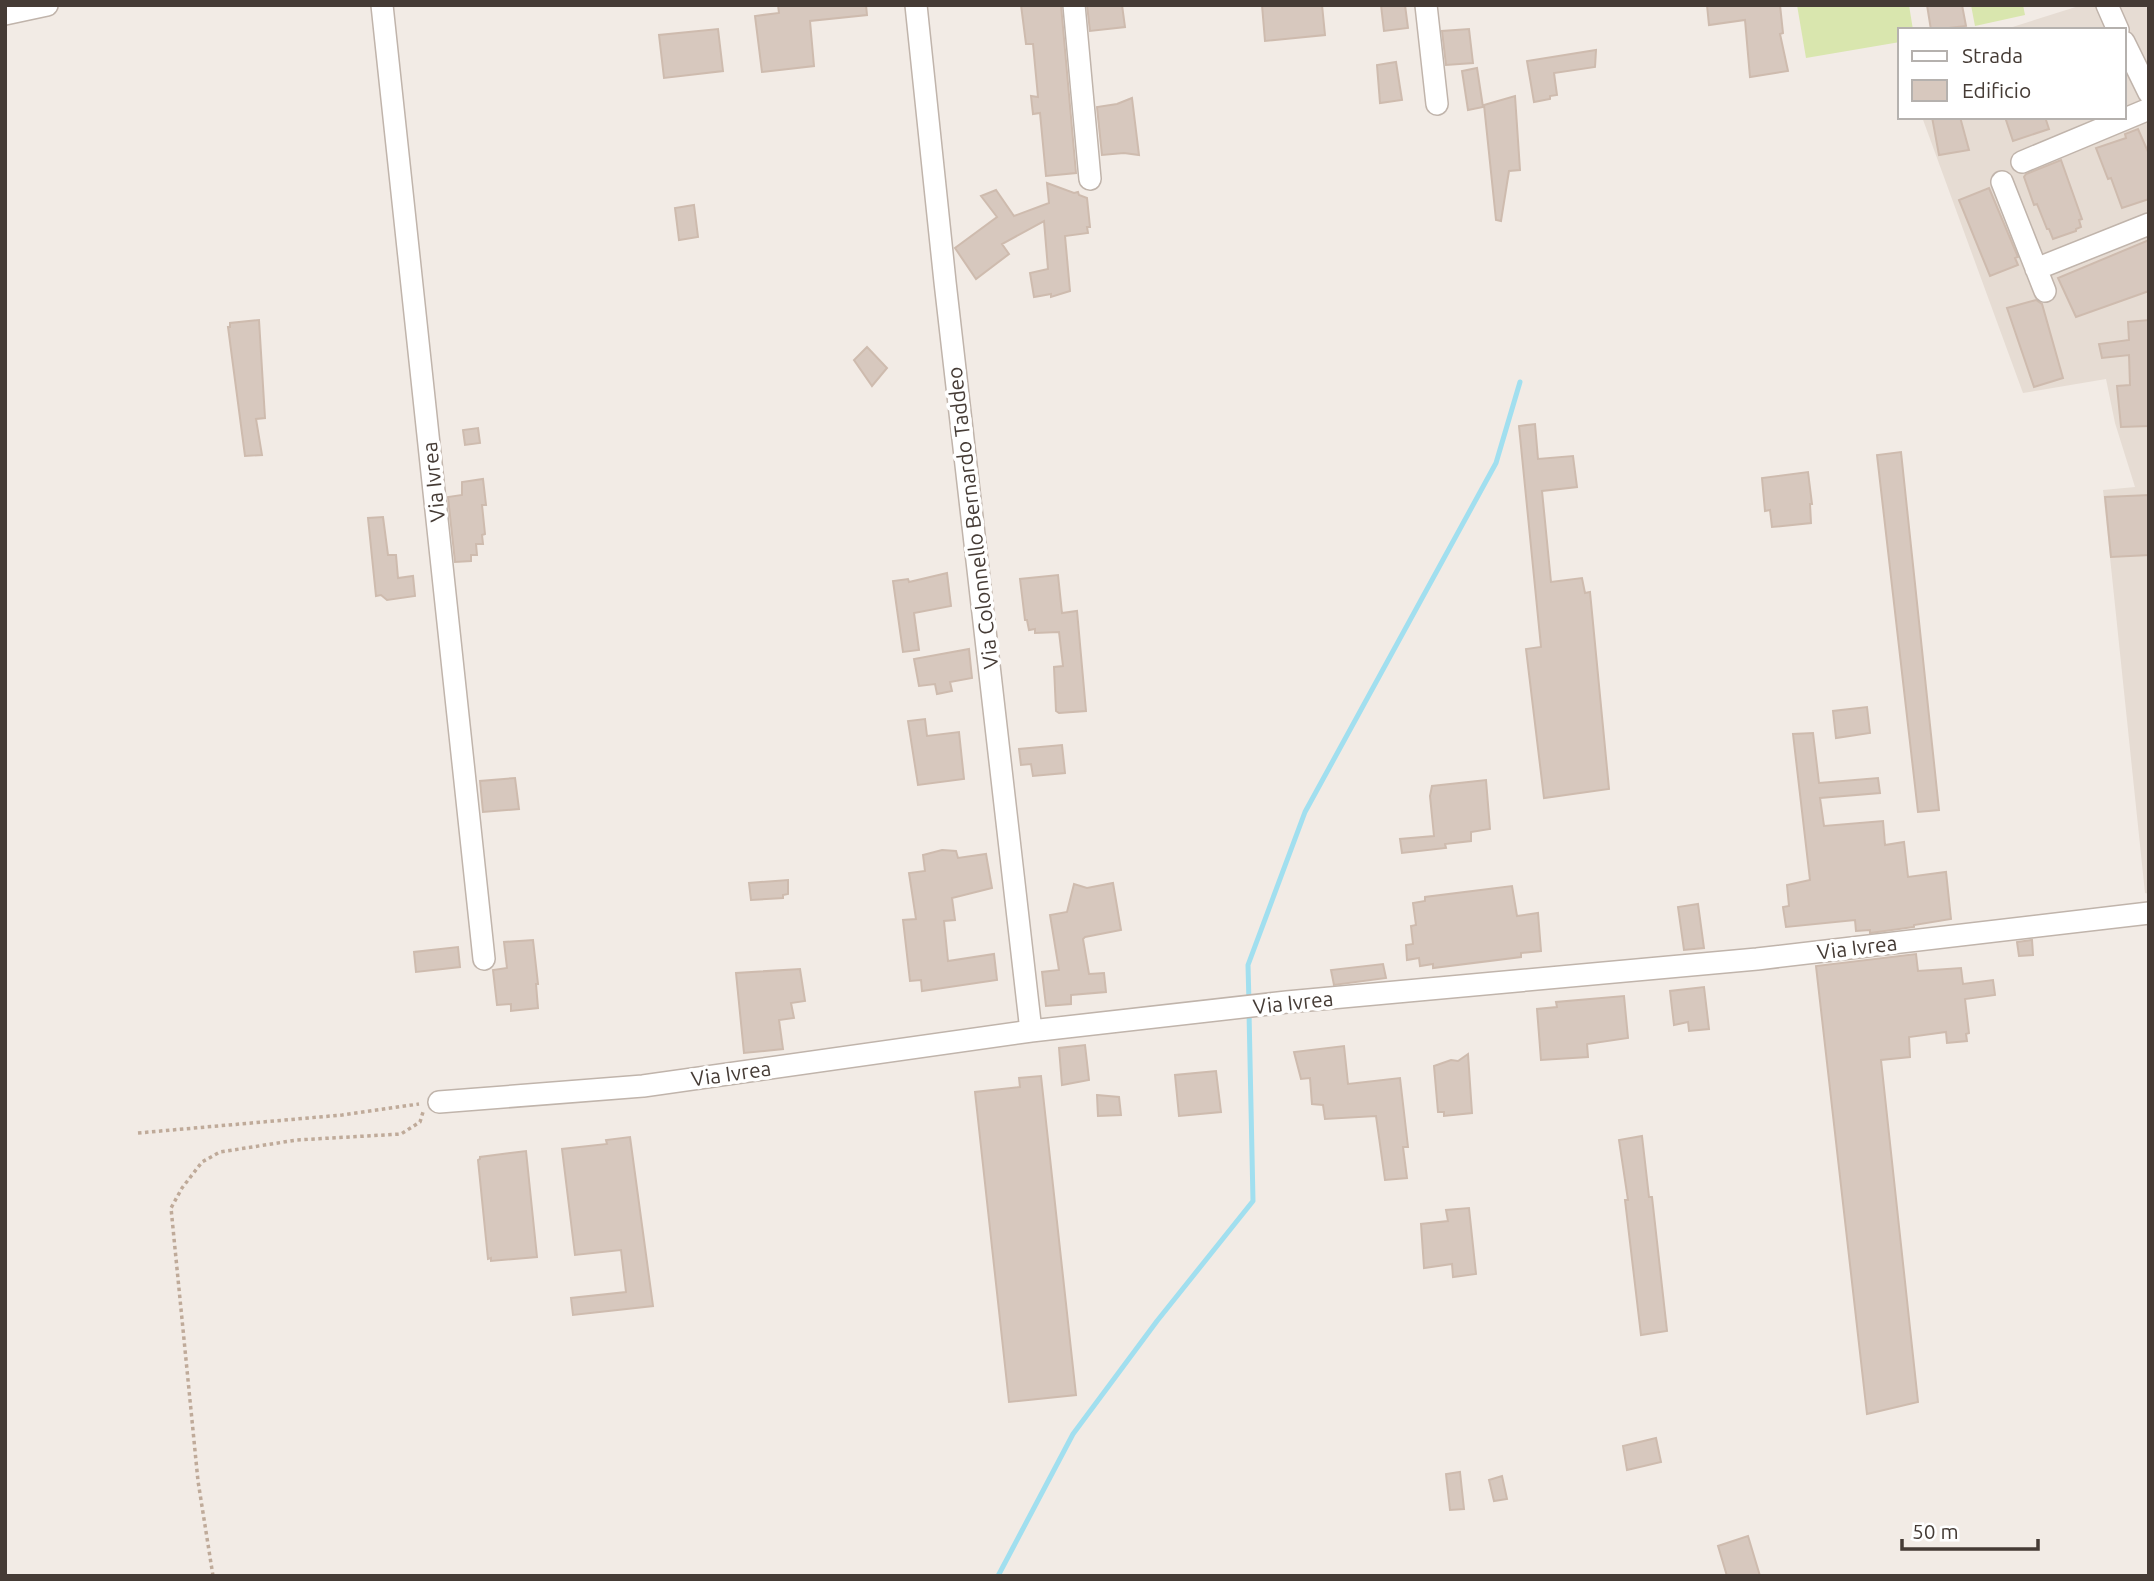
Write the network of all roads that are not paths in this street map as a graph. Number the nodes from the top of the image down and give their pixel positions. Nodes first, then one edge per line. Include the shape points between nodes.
1 (47, 5) edge
2 (382, 5) edge
3 (916, 5) edge
4 (1074, 5) edge
5 (1426, 5) edge
6 (2106, 5) edge
7 (5, 14) edge
8 (2117, 28) edge
9 (2126, 46) edge
10 (2149, 93) edge
11 (1437, 104) dead end
12 (2149, 109) edge
13 (2125, 119) edge
14 (2126, 119) edge
15 (2022, 162) dead end
16 (1090, 179) dead end
17 (2002, 183) dead end
18 (2149, 223) edge
19 (2036, 269) junction
20 (2045, 291) dead end
21 (2149, 913) edge
22 (484, 959) dead end
23 (1031, 1031) junction
24 (439, 1102) dead end

1 - 7 street
2 - 22 street, Via Ivrea
3 - 23 street, Via Colonnello Bernardo Taddeo
4 - 16 street
5 - 11 street
6 - 8 street
9 - 10 street
12 - 14 street
13 - 15 street
17 - 19 street
18 - 19 street
19 - 20 street
21 - 23 street, Via Ivrea via 1757,959 1287,1002
23 - 24 street, Via Ivrea via 643,1086

